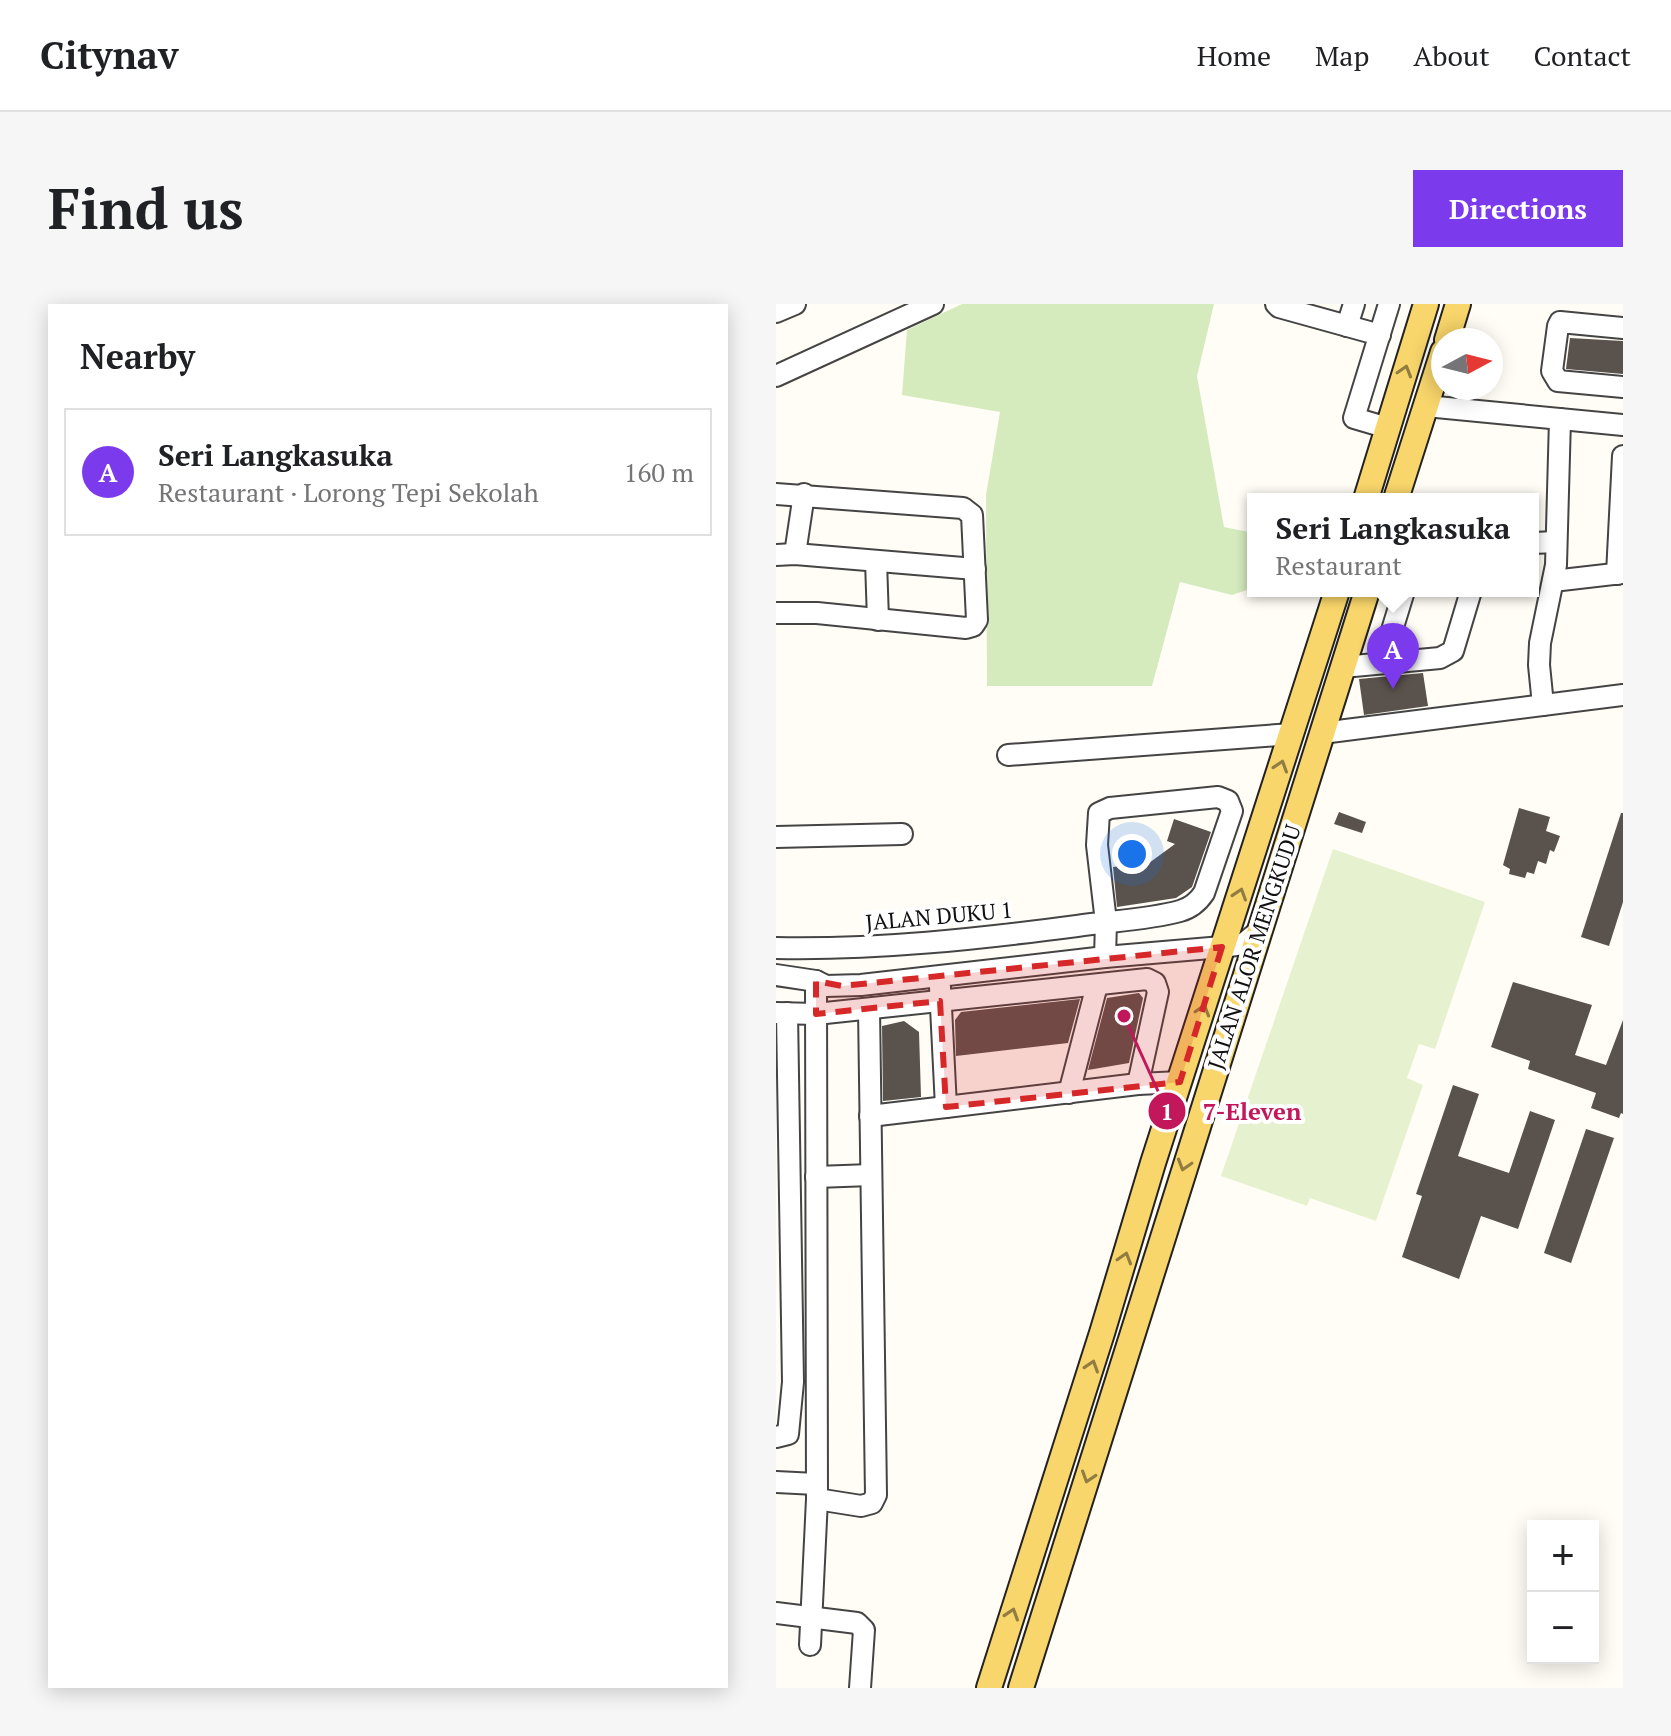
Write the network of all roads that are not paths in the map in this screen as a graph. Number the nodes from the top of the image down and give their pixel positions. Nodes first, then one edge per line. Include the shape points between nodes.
1 (795, 304) edge
2 (933, 304) edge
3 (1276, 304) edge
4 (1354, 304) edge
5 (1389, 304) edge
6 (1426, 304) edge
7 (1458, 304) edge
8 (1305, 305) edge
9 (776, 312) edge
10 (898, 312) edge
11 (1344, 326) junction
12 (1451, 328) edge
13 (1623, 328) edge
14 (1380, 335) junction
15 (776, 376) edge
16 (1623, 387) edge
17 (1431, 390) edge
18 (1426, 406) junction
19 (1560, 419) junction
20 (1623, 425) edge
21 (1386, 433) junction
22 (1415, 440) junction
23 (1623, 456) edge
24 (1368, 493) edge
25 (1398, 493) edge
26 (776, 494) edge
27 (804, 494) junction
28 (1556, 542) junction
29 (1539, 543) edge
30 (786, 555) edge
31 (876, 561) junction
32 (975, 569) junction
33 (1620, 573) edge
34 (1553, 581) junction
35 (1335, 597) edge
36 (1365, 597) edge
37 (1402, 597) edge
38 (1469, 597) edge
39 (776, 613) edge
40 (878, 620) junction
41 (1382, 663) junction
42 (1343, 667) junction
43 (1623, 695) edge
44 (1543, 705) junction
45 (1322, 733) junction
46 (1292, 734) junction
47 (1008, 755) dead end
48 (902, 834) dead end
49 (776, 837) edge
50 (1106, 922) junction
51 (1259, 931) junction
52 (1222, 947) junction
53 (776, 948) edge
54 (1105, 957) junction
55 (776, 975) edge
56 (939, 976) junction
57 (816, 981) junction
58 (1097, 985) junction
59 (940, 1001) junction
60 (869, 1009) junction
61 (782, 1013) edge
62 (816, 1014) junction
63 (1180, 1082) junction
64 (1138, 1084) junction
65 (1069, 1093) junction
66 (946, 1107) junction
67 (870, 1116) junction
68 (782, 1148) edge
69 (871, 1175) junction
70 (816, 1177) junction
71 (784, 1314) edge
72 (784, 1382) edge
73 (776, 1437) edge
74 (776, 1482) edge
75 (817, 1492) junction
76 (776, 1613) edge
77 (811, 1617) junction
78 (810, 1645) dead end
79 (860, 1688) edge
80 (989, 1688) edge
81 (1021, 1688) edge

1 - 9 street
2 - 10 street
3 - 11 street
4 - 11 street
5 - 14 street
21 -> 6 main road
7 - 12 main road
8 - 11 street via 1330,313
10 - 15 street
11 - 14 street
13 - 16 street via 1560,322 1552,371 1558,381
14 - 21 street via 1354,418
17 - 18 main road
18 - 19 street
18 - 22 main road
19 - 20 street
19 - 28 street
21 - 22 main road via 1403,425
21 - 24 main road
22 - 25 main road
23 - 33 street
26 - 27 street
27 - 30 street
27 - 32 street via 963,508 972,515
28 - 29 street
28 - 34 street
30 - 31 street
31 - 32 street
31 - 40 street
32 - 40 street via 973,626
33 - 34 street
34 - 44 street via 1540,643
35 - 46 main road, JALAN ALOR MENGKUDU
36 - 42 main road, JALAN ALOR MENGKUDU
37 - 41 street
38 - 41 street via 1448,655
39 - 40 street
41 - 42 street
42 - 45 main road, JALAN ALOR MENGKUDU
43 - 44 street
44 - 45 street
45 - 51 main road, JALAN ALOR MENGKUDU
46 - 47 street
52 -> 46 main road, JALAN ALOR MENGKUDU
48 - 49 street
50 - 50 street, JALAN DUKU 1 via 1097,845 1099,813 1218,797 1228,801 1232,811 1199,901 1181,911
50 - 53 street, JALAN DUKU 1 via 891,946
50 - 54 street
51 - 52 street via 1243,944
51 -> 81 main road, JALAN ALOR MENGKUDU
52 - 54 street
63 -> 52 main road, JALAN ALOR MENGKUDU
54 - 56 street
55 - 57 street
56 - 57 street via 842,986
56 - 59 street
57 - 62 street
58 - 59 street
58 - 64 street via 1147,979 1155,983 1158,992
58 - 65 street
59 - 60 street
59 - 66 street
60 - 62 street
60 - 67 street
61 - 62 street
61 - 68 street
62 - 70 street
63 - 64 street
80 -> 63 main road, JALAN ALOR MENGKUDU
64 - 65 street
65 - 66 street
66 - 67 street
67 - 69 street
68 - 71 street
69 - 70 street
69 - 75 street via 876,1495 872,1503 861,1506
70 - 75 street
71 - 72 street
72 - 73 street via 791,1423 788,1434
74 - 75 street
75 - 77 street
76 - 77 street
77 - 78 street
77 - 79 street via 857,1623 864,1630

